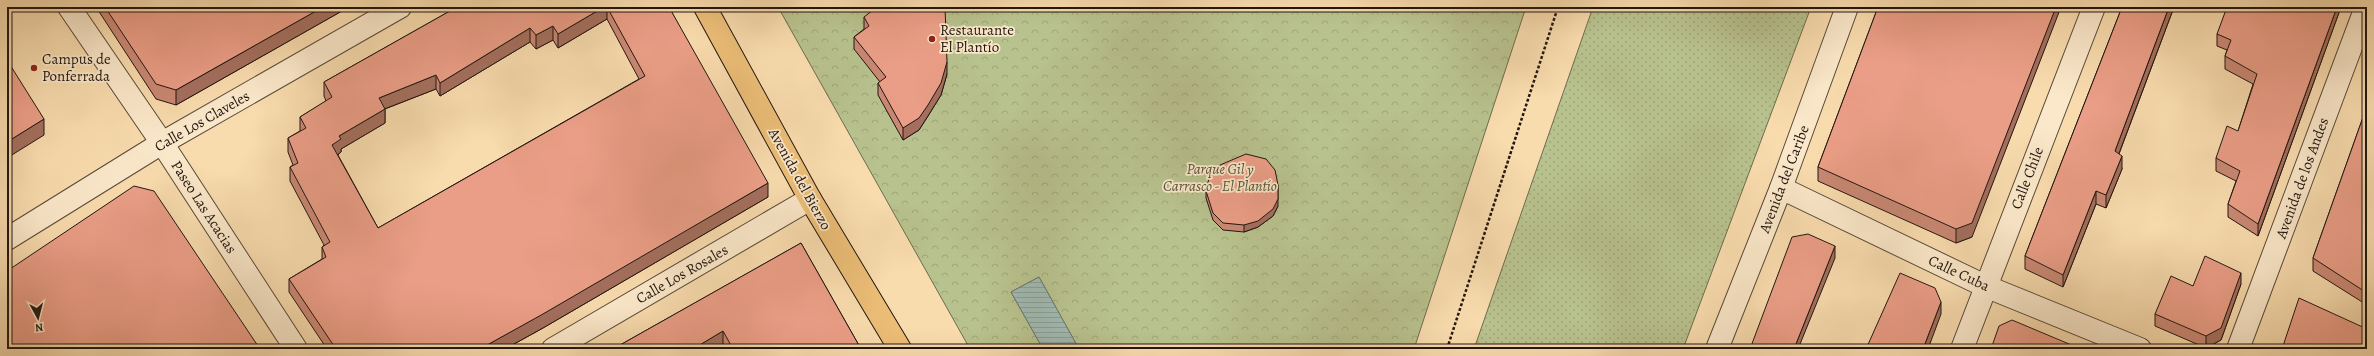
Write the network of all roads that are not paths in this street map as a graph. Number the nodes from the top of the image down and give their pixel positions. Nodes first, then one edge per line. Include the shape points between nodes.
1 (69, 7) edge
2 (400, 7) edge
3 (705, 7) edge
4 (1846, 7) edge
5 (2094, 7) edge
6 (2366, 7) edge
7 (162, 143) junction
8 (1781, 188) junction
9 (810, 199) junction
10 (7, 239) edge
11 (1985, 286) junction
12 (296, 349) edge
13 (553, 349) edge
14 (900, 349) edge
15 (1717, 349) edge
16 (1962, 349) edge
17 (2140, 349) edge
18 (2238, 349) edge

1 - 7 street, Paseo Las Acacias
2 - 7 street, Calle Los Claveles
3 - 9 main road, Avenida del Bierzo
4 - 8 street, Avenida del Caribe
5 - 11 street, Calle Chile
6 - 18 street, Avenida de los Andes
7 - 10 street, Calle Los Claveles
7 - 12 street, Paseo Las Acacias
8 - 11 street, Calle Cuba
8 - 15 street, Avenida del Caribe
9 - 13 street, Calle Los Rosales
9 - 14 main road, Avenida del Bierzo
11 - 16 street, Calle Chile
11 - 17 street, Calle Cuba

